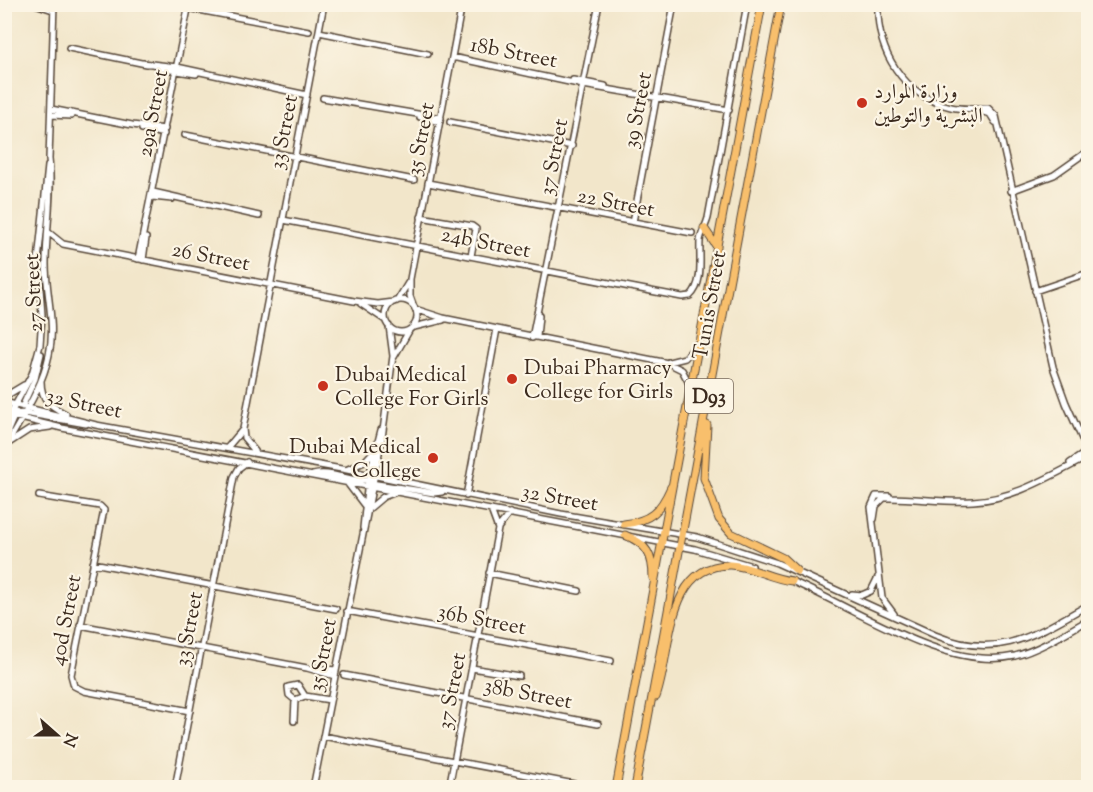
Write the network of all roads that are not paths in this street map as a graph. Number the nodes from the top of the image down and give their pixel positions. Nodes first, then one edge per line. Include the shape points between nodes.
1 (35, 4) edge
2 (324, 4) edge
3 (462, 4) edge
4 (599, 4) edge
5 (674, 4) edge
6 (747, 4) edge
7 (762, 4) edge
8 (781, 4) edge
9 (878, 4) edge
10 (190, 6) edge
11 (53, 7) edge
12 (309, 31) dead end
13 (319, 32) junction
14 (69, 48) dead end
15 (428, 54) dead end
16 (452, 57) junction
17 (177, 69) junction
18 (584, 83) junction
19 (307, 95) junction
20 (656, 97) junction
21 (323, 98) dead end
22 (729, 111) junction
23 (51, 112) junction
24 (440, 120) junction
25 (450, 122) dead end
26 (165, 132) junction
27 (185, 135) dead end
28 (572, 146) junction
29 (1089, 151) edge
30 (295, 158) junction
31 (50, 159) junction
32 (414, 180) dead end
33 (428, 183) junction
34 (1011, 189) junction
35 (153, 194) junction
36 (560, 208) junction
37 (260, 216) dead end
38 (421, 217) junction
39 (283, 220) junction
40 (633, 222) junction
41 (704, 228) junction
42 (48, 232) junction
43 (692, 233) dead end
44 (709, 235) junction
45 (700, 240) junction
46 (63, 244) junction
47 (416, 246) junction
48 (717, 247) junction
49 (46, 254) junction
50 (471, 256) junction
51 (140, 259) junction
52 (547, 271) junction
53 (1089, 273) edge
54 (410, 279) junction
55 (271, 285) junction
56 (1034, 290) junction
57 (354, 301) junction
58 (396, 302) junction
59 (415, 308) junction
60 (450, 320) junction
61 (388, 324) junction
62 (411, 328) junction
63 (497, 329) junction
64 (535, 336) junction
65 (700, 340) junction
66 (40, 345) junction
67 (393, 361) junction
68 (668, 363) junction
69 (32, 374) junction
70 (41, 380) junction
71 (692, 390) junction
72 (4, 397) edge
73 (4, 402) edge
74 (4, 409) edge
75 (18, 411) edge
76 (706, 417) junction
77 (75, 419) junction
78 (96, 424) junction
79 (4, 426) edge
80 (62, 428) junction
81 (243, 429) junction
82 (382, 429) junction
83 (6, 442) edge
84 (227, 448) junction
85 (4, 450) edge
86 (375, 450) junction
87 (256, 453) junction
88 (1088, 453) edge
89 (379, 457) junction
90 (227, 458) junction
91 (247, 462) junction
92 (347, 470) junction
93 (312, 476) junction
94 (234, 477) junction
95 (675, 477) junction
96 (395, 480) junction
97 (371, 481) junction
98 (347, 483) junction
99 (443, 491) junction
100 (398, 492) junction
101 (39, 496) dead end
102 (466, 496) junction
103 (366, 508) junction
104 (490, 509) junction
105 (510, 513) junction
106 (624, 524) junction
107 (498, 529) junction
108 (665, 531) junction
109 (683, 534) junction
110 (625, 535) junction
111 (663, 543) junction
112 (681, 547) junction
113 (93, 562) junction
114 (879, 569) junction
115 (797, 571) junction
116 (489, 573) junction
117 (792, 581) junction
118 (213, 585) junction
119 (579, 591) dead end
120 (653, 594) junction
121 (847, 594) junction
122 (1088, 605) edge
123 (336, 609) dead end
124 (347, 611) junction
125 (900, 619) junction
126 (1089, 620) edge
127 (80, 625) junction
128 (478, 635) junction
129 (202, 649) junction
130 (611, 661) dead end
131 (472, 668) junction
132 (335, 673) junction
133 (344, 675) dead end
134 (519, 676) dead end
135 (305, 696) junction
136 (466, 698) junction
137 (295, 700) junction
138 (330, 700) junction
139 (650, 710) junction
140 (190, 711) junction
141 (294, 721) dead end
142 (598, 724) dead end
143 (323, 736) junction
144 (454, 760) junction
145 (590, 787) edge
146 (176, 788) edge
147 (313, 788) edge
148 (449, 788) edge
149 (616, 788) edge
150 (635, 788) edge

1 - 11 street
2 - 13 street, 33 Street
3 - 16 street, 35 Street
4 - 18 street, 37 Street
5 - 20 street, 39 Street
6 - 22 street
7 - 48 main road, Tunis Street / D93
8 - 76 main road, Tunis Street / D93
9 - 34 street via 883,46 904,80 943,105 993,111
10 - 12 street
10 - 17 street, 29a Street
11 - 23 street, 27 Street
13 - 15 street
13 - 19 street, 33 Street
14 - 17 street
16 - 18 street, 18b Street
16 - 24 street, 35 Street
17 - 19 street
17 - 26 street, 29a Street
18 - 20 street, 18b Street
18 - 28 street, 37 Street
19 - 30 street, 33 Street
20 - 22 street, 18b Street
20 - 40 street, 39 Street
21 - 24 street
22 - 41 street
23 - 26 street
23 - 31 street, 27 Street
24 - 33 street, 35 Street
25 - 28 street
26 - 35 street, 29a Street
27 - 30 street
28 - 36 street, 37 Street
29 - 34 street via 1065,169
30 - 32 street
30 - 39 street, 33 Street
31 - 42 street, 27 Street
31 - 66 street, 27 Street via 38,251
33 - 36 street, 22 Street
33 - 38 street, 35 Street
34 - 56 street
35 - 37 street
35 - 51 street, 29a Street
36 - 40 street, 22 Street
36 - 52 street, 37 Street
38 - 47 street, 35 Street
38 - 50 street via 476,229
39 - 47 street, 24b Street
39 - 55 street, 33 Street
40 - 43 street, 22 Street
41 - 44 main road
41 - 45 street
42 - 46 street, 26 Street
42 - 49 street, 27 Street
44 - 45 street
44 - 48 main road
45 - 52 street, 24b Street via 696,289 684,297
46 - 49 street
46 - 51 street, 26 Street
47 - 50 street, 24b Street
47 - 54 street, 35 Street
48 - 65 main road, Tunis Street / D93
49 - 70 street, 27 Street via 52,330
50 - 52 street, 24b Street
51 - 55 street, 26 Street
52 - 64 street, 37 Street
53 - 56 street
54 - 58 street, 35 Street
54 - 59 street, 35 Street
55 - 57 street, 26 Street
55 - 81 street, 33 Street
56 - 88 street via 1059,385
57 - 58 street, 26 Street
57 - 61 street, 26 Street via 375,311
58 - 59 street via 406,301
58 - 61 street via 386,313
59 - 60 street
59 - 62 street via 417,319
60 - 62 street
60 - 63 street
61 - 62 street via 401,332
61 - 67 street, 35 Street
62 - 67 street, 35 Street
63 - 64 street
63 - 102 street
64 - 68 street
65 - 68 street via 685,358
65 - 71 main road, Tunis Street / D93
66 - 69 street, 27 Street
66 - 75 street via 38,371
67 - 82 street, 35 Street
68 - 71 street via 682,370
69 - 72 street via 20,389
69 - 75 street, 27 Street
70 - 75 street, 27 Street
70 - 77 street via 47,403
71 - 95 main road, Tunis Street / D93
73 - 75 street, 32 Street
74 - 75 street
75 - 77 street, 32 Street
75 - 78 street
75 - 79 street, 27 Street
75 - 80 street, 32 Street
75 - 83 street, 27 Street
76 - 109 main road, Tunis Street / D93
76 - 115 main road via 704,478 719,519 731,533 783,558
77 - 78 street, 32 Street
78 - 84 street, 32 Street
80 - 83 street via 37,428
80 - 90 street, 32 Street
81 - 84 street, 33 Street
81 - 87 street
82 - 86 street, 35 Street
82 - 89 street, 35 Street
83 - 85 street, 27 Street
84 - 87 street, 32 Street
86 - 92 street via 364,462
86 - 97 street, 35 Street
87 - 92 street, 32 Street
88 - 114 street via 1025,489 997,498 960,502 882,499 874,519
89 - 96 street
89 - 97 street, 35 Street
90 - 91 street, 32 Street
90 - 94 street
91 - 93 street, 32 Street
91 - 94 street, 33 Street
92 - 97 street, 32 Street
93 - 97 street via 324,473
93 - 98 street, 32 Street
94 - 118 street, 33 Street
95 - 106 main road via 653,516
95 - 108 main road, Tunis Street / D93
96 - 97 street, 32 Street
96 - 99 street, 32 Street
97 - 98 street, 32 Street
97 - 99 street via 434,493
97 - 100 street, 32 Street
97 - 103 street, 35 Street
98 - 103 street
99 - 102 street, 32 Street
100 - 103 street
100 - 104 street, 32 Street
101 - 113 street, 40d Street via 103,507
102 - 106 street, 32 Street
103 - 124 street, 35 Street
104 - 105 street, 32 Street
104 - 107 street
105 - 107 street, 37 Street
105 - 110 street, 32 Street
106 - 108 street, 32 Street
107 - 116 street, 37 Street
108 - 109 street, 32 Street
108 - 111 main road, Tunis Street / D93
109 - 112 main road, Tunis Street / D93
109 - 115 street, 32 Street via 737,548
110 - 111 street, 32 Street
110 - 120 main road via 641,542 651,555
111 - 112 street, 32 Street
111 - 120 main road, Tunis Street / D93
112 - 117 street, 32 Street via 734,560
112 - 139 main road, Tunis Street / D93
113 - 118 street
113 - 127 street, 40d Street
114 - 121 street via 871,591
114 - 125 street via 884,603
115 - 121 street, 32 Street
116 - 119 street
116 - 128 street, 37 Street
117 - 126 street, 32 Street via 934,647 976,659 1025,653
117 - 139 main road via 729,566 710,569 693,580 677,603 661,682
118 - 123 street
118 - 129 street, 33 Street
120 - 149 main road, Tunis Street / D93
121 - 125 street, 32 Street
122 - 125 street, 32 Street via 1028,638 988,646 947,640
124 - 128 street, 36b Street
124 - 132 street, 35 Street
127 - 129 street
127 - 140 street, 40d Street via 71,675 77,689
128 - 130 street, 36b Street
128 - 131 street, 37 Street
129 - 132 street
129 - 140 street, 33 Street
131 - 134 street
131 - 136 street, 37 Street
132 - 138 street, 35 Street
133 - 136 street, 38b Street
135 - 137 street
135 - 137 street via 298,685 288,687 289,696
135 - 138 street
136 - 142 street, 38b Street
136 - 144 street, 37 Street
137 - 141 street
138 - 143 street, 35 Street
139 - 150 main road, Tunis Street / D93
140 - 146 street, 33 Street
143 - 144 street
143 - 147 street, 35 Street
144 - 145 street
144 - 148 street, 37 Street

